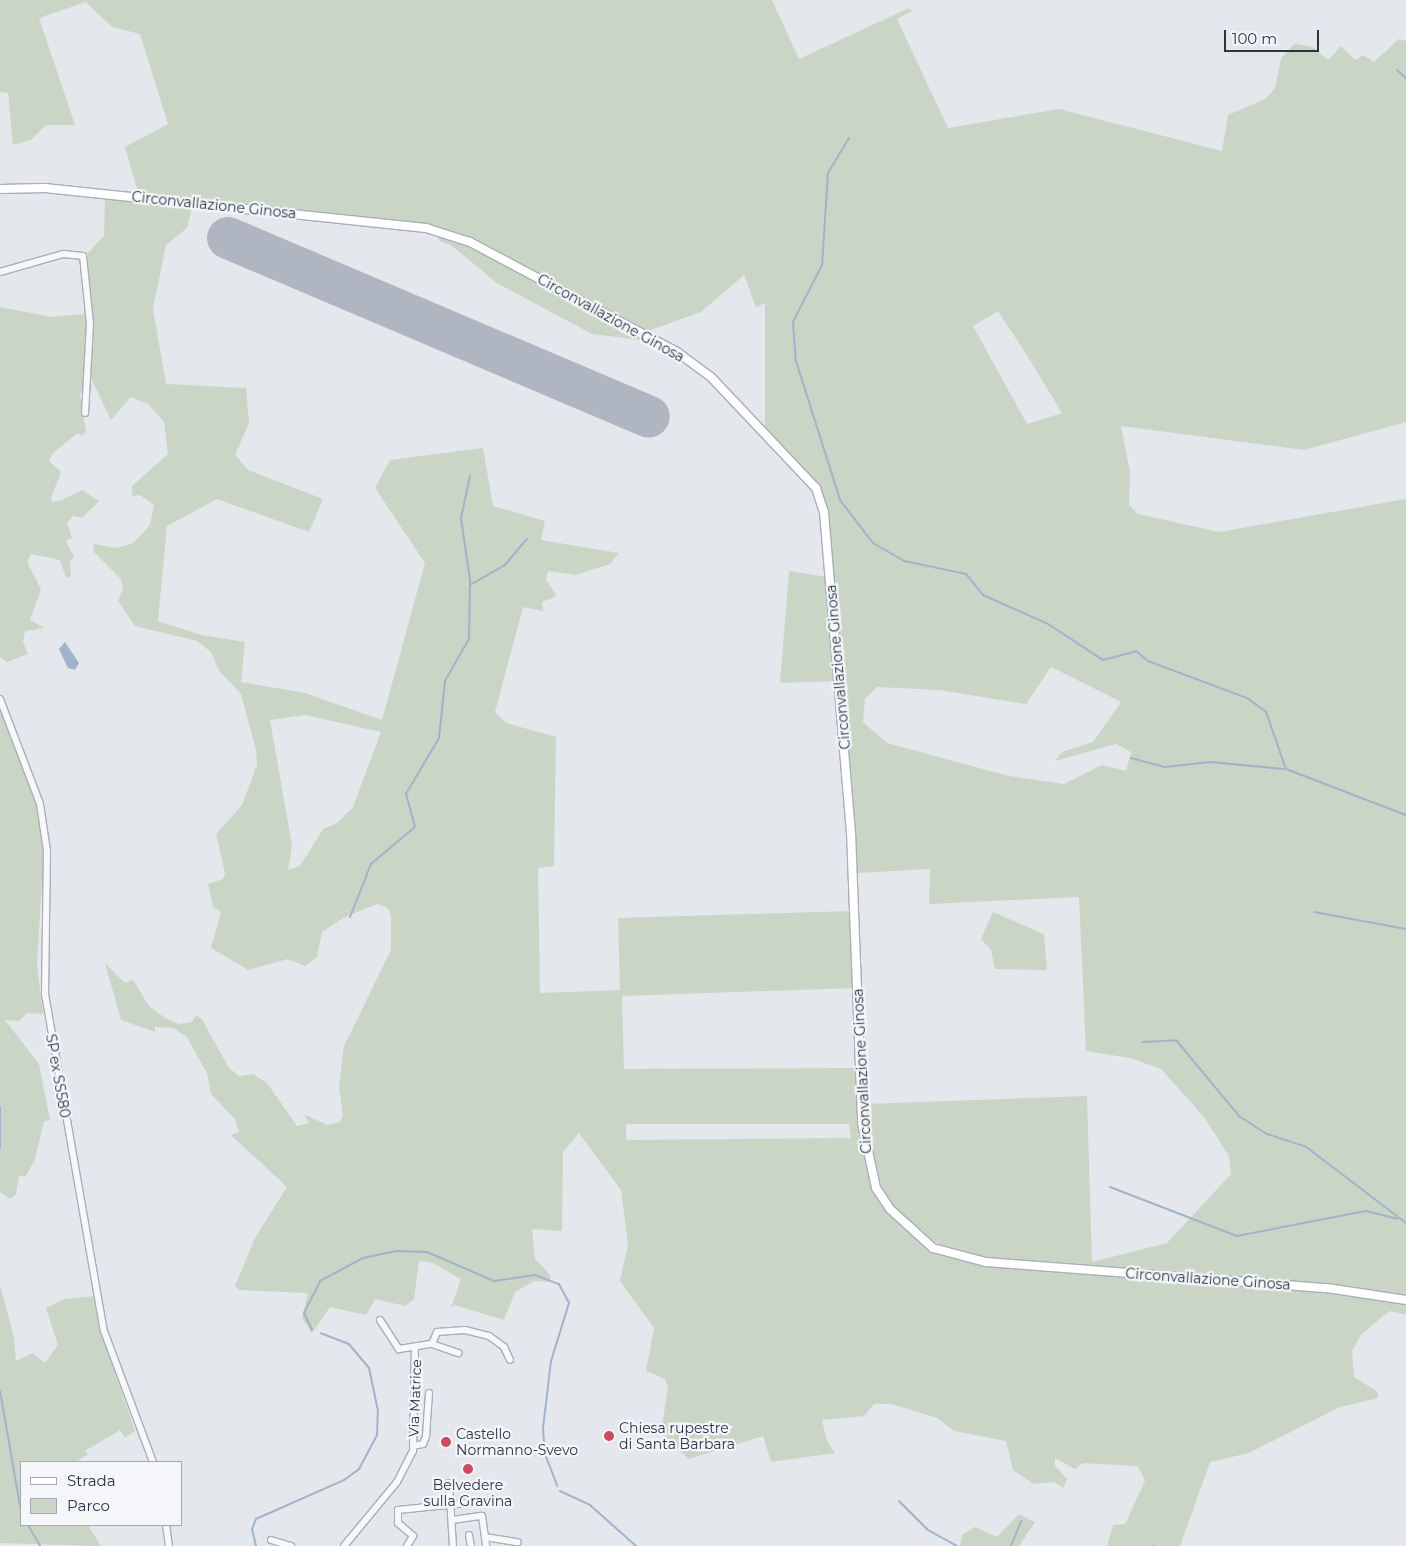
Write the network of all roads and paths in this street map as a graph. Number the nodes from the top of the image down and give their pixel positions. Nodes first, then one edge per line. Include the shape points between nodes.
1 (0, 189) edge
2 (0, 272) edge
3 (85, 413) dead end
4 (0, 699) edge
5 (1406, 1300) edge
6 (380, 1320) dead end
7 (432, 1344) junction
8 (416, 1347) junction
9 (458, 1353) dead end
10 (510, 1360) dead end
11 (429, 1394) dead end
12 (413, 1446) junction
13 (152, 1461) edge
14 (449, 1484) dead end
15 (467, 1503) dead end
16 (450, 1504) junction
17 (452, 1520) junction
18 (166, 1526) edge
19 (470, 1535) dead end
20 (485, 1537) junction
21 (271, 1540) dead end
22 (518, 1542) dead end
23 (169, 1544) edge
24 (160, 1546) edge
25 (291, 1546) edge
26 (344, 1546) edge
27 (407, 1546) edge
28 (454, 1546) edge
29 (471, 1546) edge
30 (486, 1546) edge

1 - 5 main road, Circonvallazione Ginosa via 45,188 426,228 470,242 678,352 711,378 816,488 824,512 851,832 862,1123 876,1188 890,1209 933,1248 986,1262 1327,1288
2 - 3 street via 63,254 83,256 90,324
4 - 13 street, SP ex SS580 via 40,804 47,851 45,994 104,1330
6 - 8 street via 400,1349 412,1344
7 - 8 street
7 - 9 street
7 - 10 street via 437,1332 466,1330 489,1336 504,1347
8 - 12 street, Via Matrice
11 - 12 street via 426,1436 423,1444
12 - 26 street, Via Matrice via 397,1482
14 - 16 street
15 - 16 street
16 - 17 street
16 - 27 street via 398,1510 398,1523 413,1536
17 - 20 street via 482,1516
17 - 28 street
18 - 23 street
19 - 29 street
20 - 22 street
20 - 30 street
21 - 25 street
23 - 24 street

